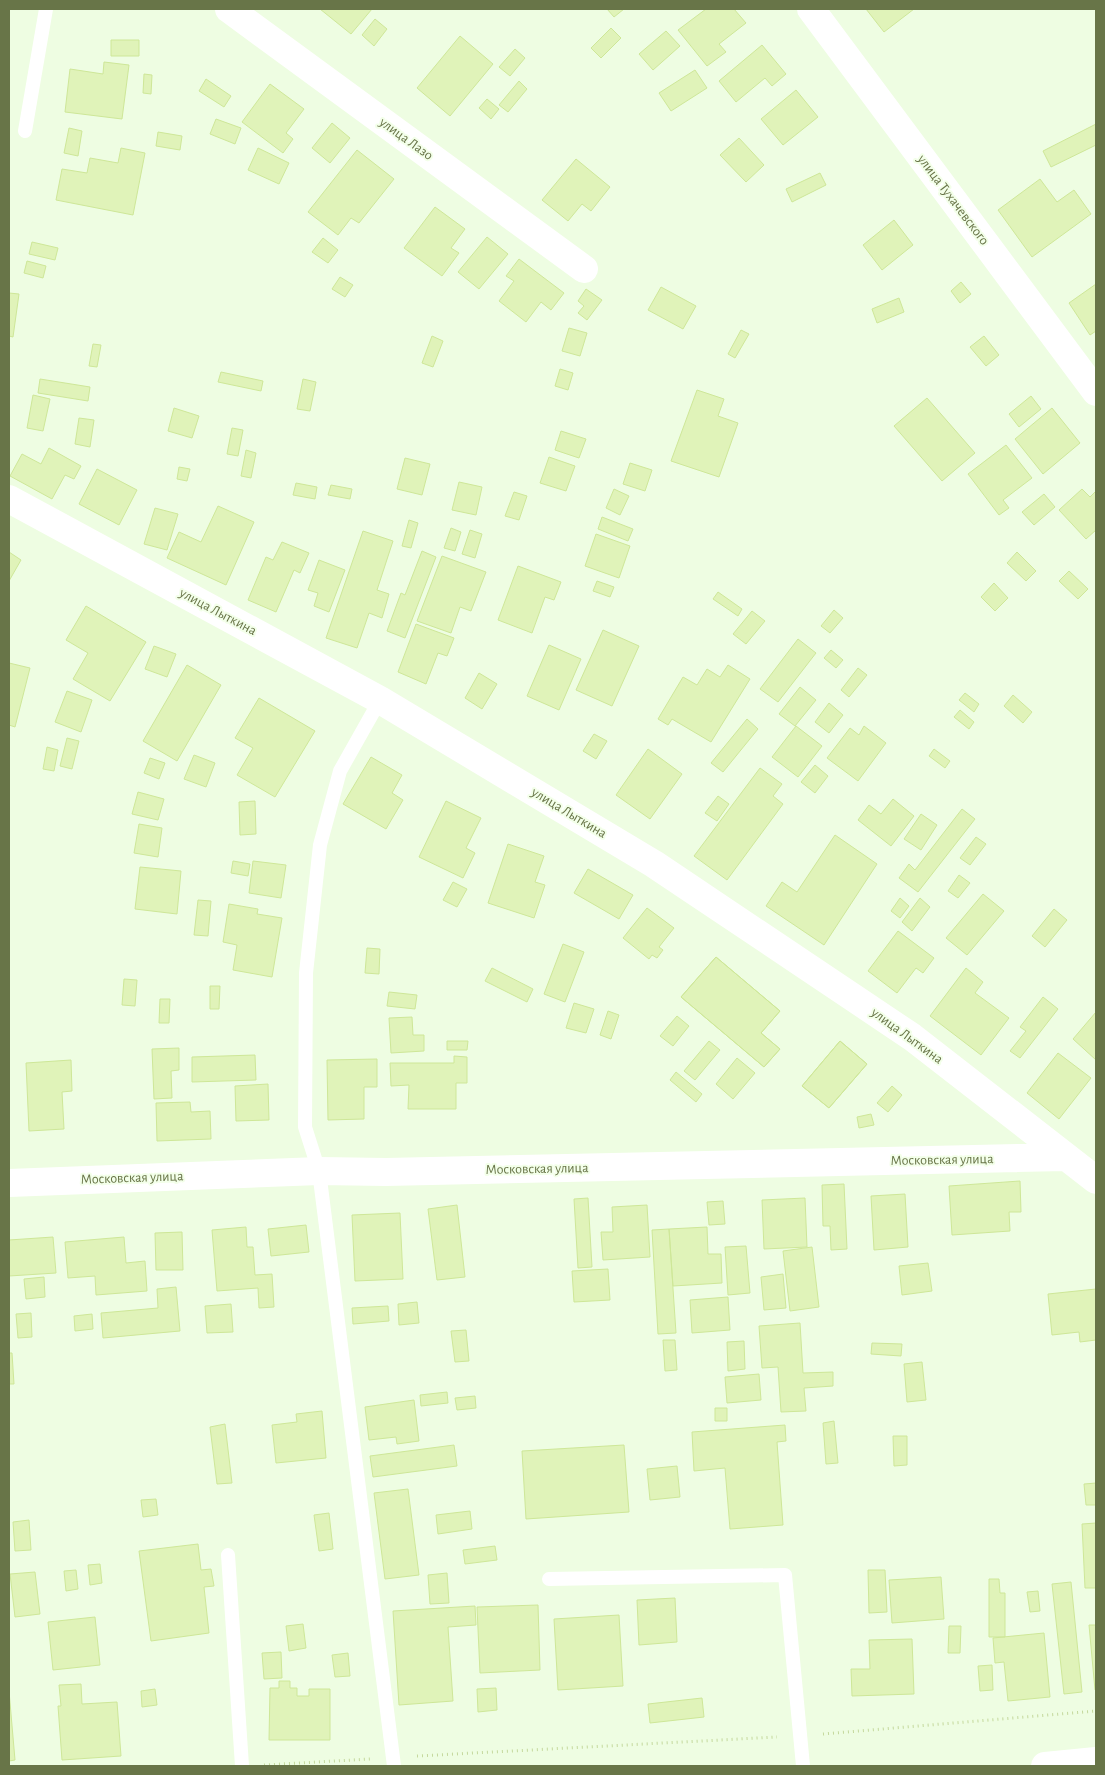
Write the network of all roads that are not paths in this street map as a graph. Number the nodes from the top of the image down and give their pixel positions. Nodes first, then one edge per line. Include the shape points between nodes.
1 (46, 9) edge
2 (229, 9) edge
3 (811, 9) edge
4 (25, 131) dead end
5 (584, 269) dead end
6 (1096, 392) edge
7 (9, 499) edge
8 (380, 700) junction
9 (1066, 1157) junction
10 (319, 1171) junction
11 (1096, 1180) edge
12 (9, 1183) edge
13 (228, 1556) dead end
14 (549, 1579) dead end
15 (1096, 1761) edge
16 (394, 1762) edge
17 (242, 1766) edge
18 (803, 1766) edge
19 (1052, 1766) edge

1 - 4 lane
2 - 5 street, улица Лазо
3 - 6 street, улица Тухачевского
7 - 8 street, улица Лыткина
8 - 9 street, улица Лыткина via 654,864 912,1037
8 - 10 lane via 340,771 320,845 306,973 305,1127
9 - 10 street, Московская улица
9 - 11 street, улица Лыткина
10 - 12 street, Московская улица
10 - 16 lane
13 - 17 lane
14 - 18 lane via 785,1575
15 - 19 street

